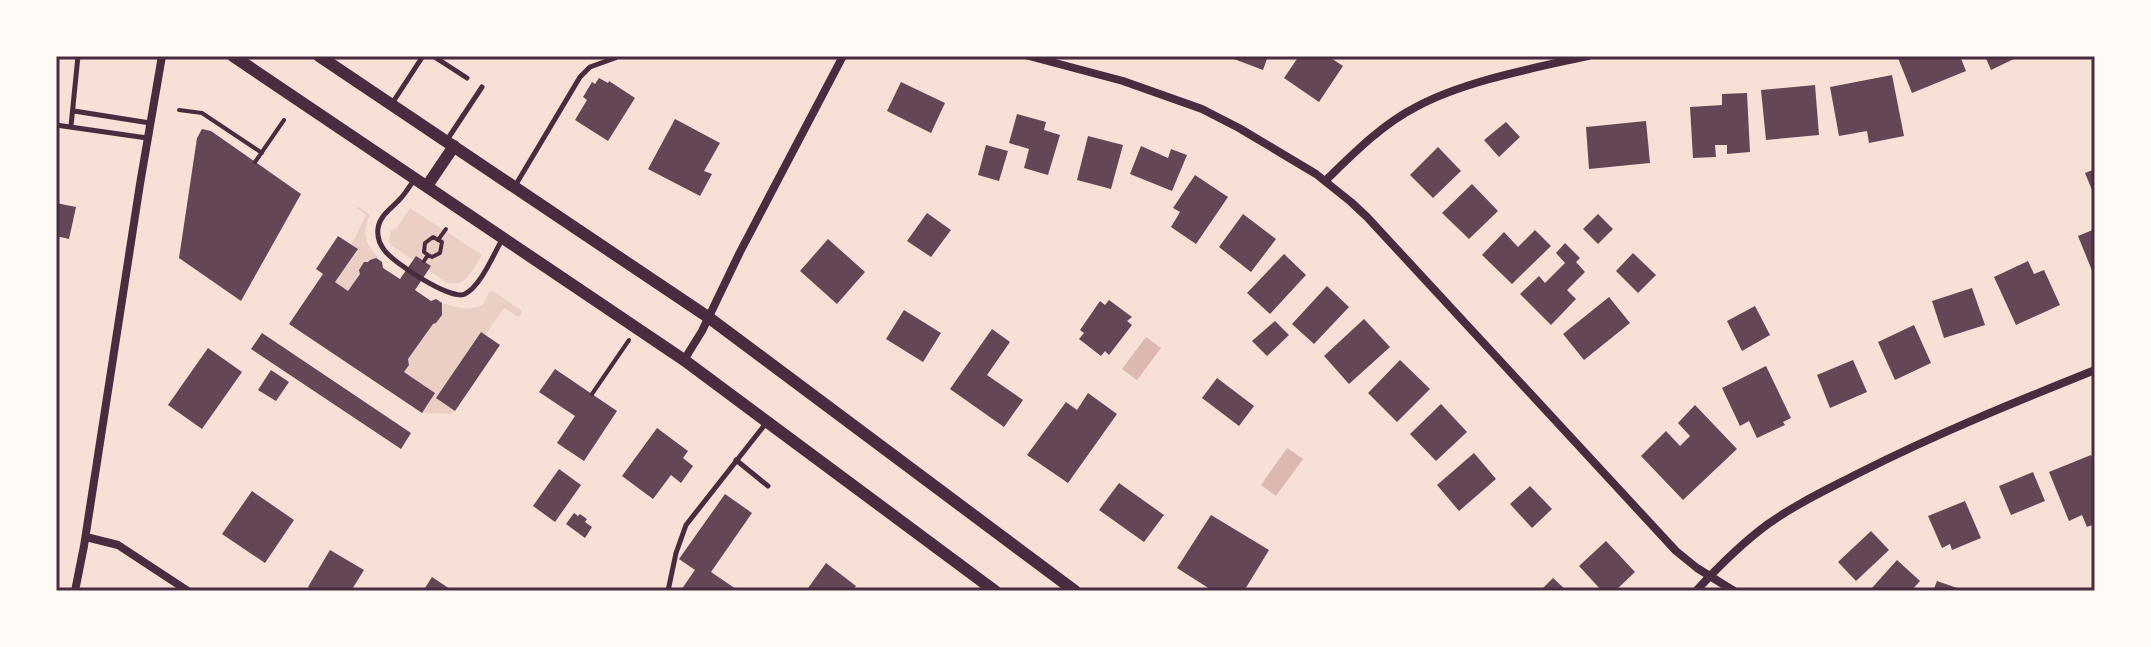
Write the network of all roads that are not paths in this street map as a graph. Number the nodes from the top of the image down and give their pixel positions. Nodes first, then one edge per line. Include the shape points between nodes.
1 (78, 56) edge
2 (162, 56) edge
3 (233, 56) edge
4 (319, 56) edge
5 (423, 56) edge
6 (433, 56) edge
7 (843, 56) edge
8 (1029, 56) edge
9 (1588, 56) edge
10 (615, 58) dead end
11 (467, 78) dead end
12 (482, 87) dead end
13 (391, 104) junction
14 (74, 111) junction
15 (150, 123) junction
16 (56, 125) edge
17 (71, 126) junction
18 (147, 138) junction
19 (450, 144) junction
20 (415, 179) junction
21 (1325, 181) junction
22 (427, 186) junction
23 (514, 187) junction
24 (504, 237) junction
25 (708, 317) junction
26 (684, 360) junction
27 (2095, 370) edge
28 (768, 421) junction
29 (736, 460) junction
30 (768, 486) dead end
31 (86, 537) junction
32 (1709, 576) junction
33 (1074, 590) edge
34 (75, 591) edge
35 (188, 591) edge
36 (668, 591) edge
37 (995, 591) edge
38 (1696, 591) edge
39 (1734, 591) edge

1 - 14 lane
2 - 15 street
3 - 20 street
4 - 13 street
5 - 13 lane
6 - 11 lane
7 - 25 street
8 - 21 street via 1202,109
9 - 21 street via 1475,84 1417,106 1360,147
10 - 23 lane via 590,67 580,77
12 - 19 lane
13 - 19 street
14 - 15 lane
14 - 17 lane
15 - 18 street
16 - 17 lane
17 - 18 lane
18 - 31 street
19 - 22 street
19 - 23 street
20 - 22 street
20 - 24 lane via 378,229 378,239 392,258 460,296 484,273
21 - 32 street via 1367,217 1676,551
22 - 24 street
23 - 25 street
24 - 26 street
25 - 26 street
25 - 33 street
26 - 28 street
27 - 32 street via 1932,438 1807,500 1767,525
28 - 29 lane
28 - 37 street
29 - 30 lane
29 - 36 lane via 686,525
31 - 34 street
31 - 35 street via 118,545
32 - 38 street
32 - 39 street

